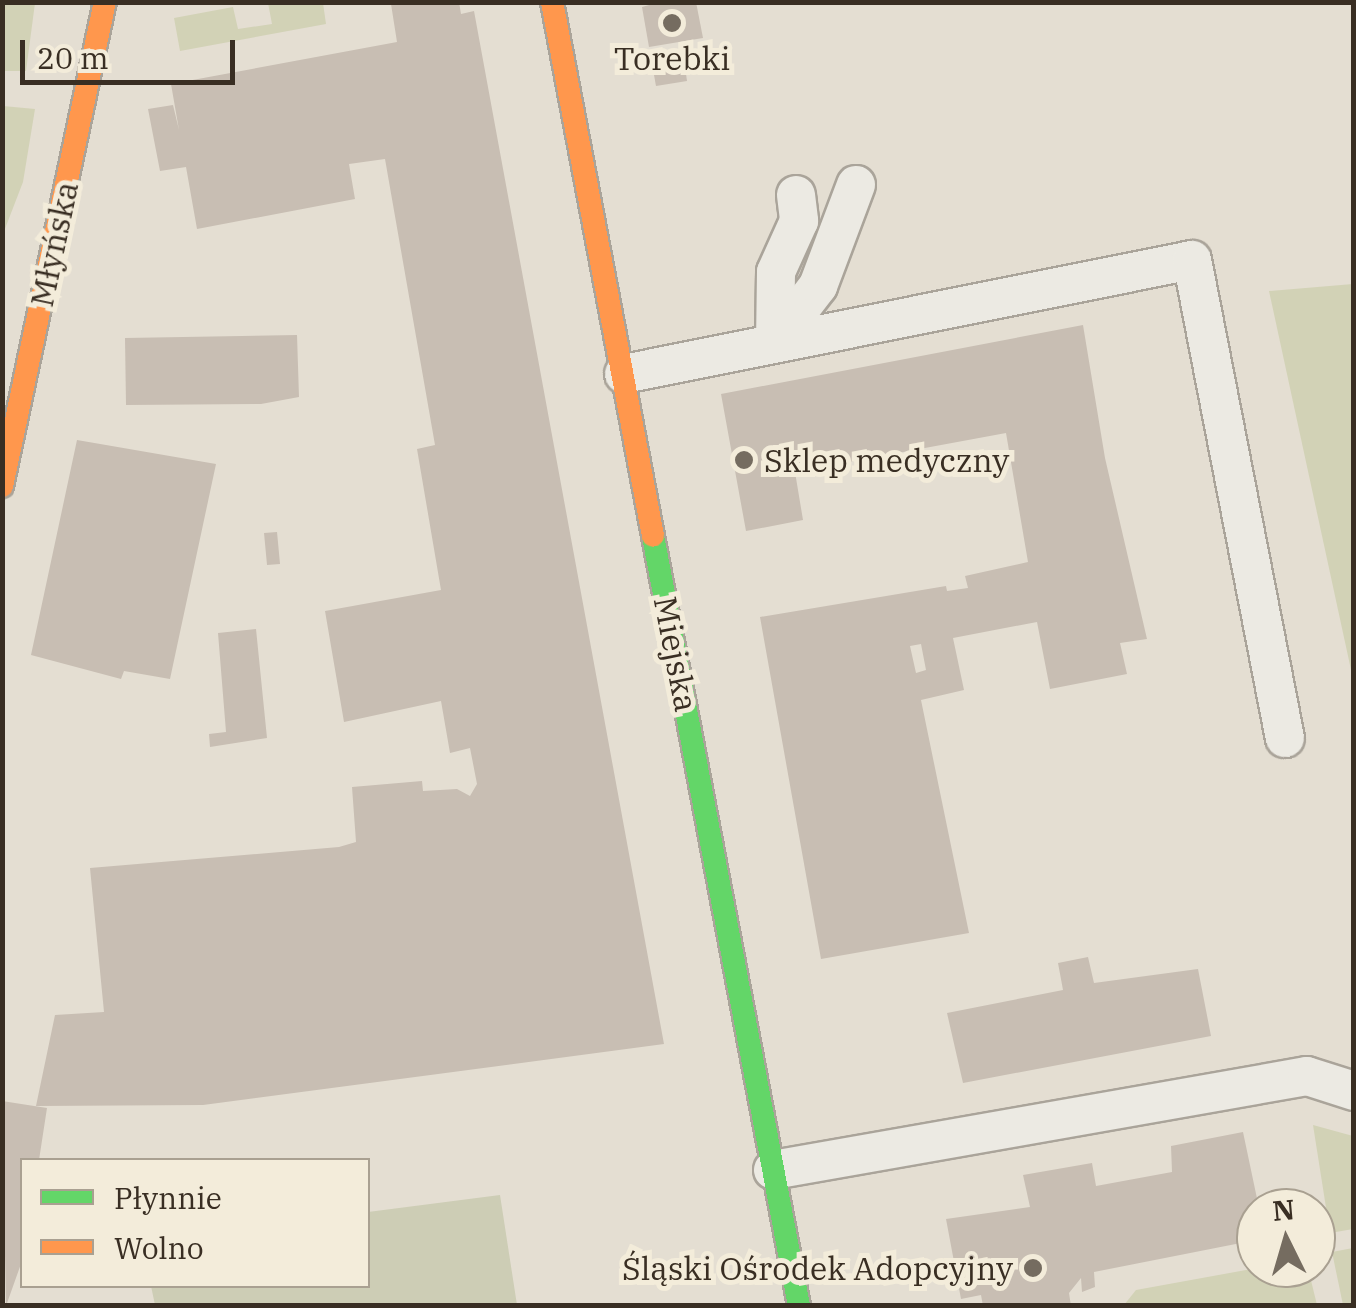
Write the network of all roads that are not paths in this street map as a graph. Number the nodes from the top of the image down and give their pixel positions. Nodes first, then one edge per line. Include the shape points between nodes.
1 (106, 2) edge
2 (552, 2) edge
3 (856, 185) dead end
4 (796, 195) dead end
5 (775, 342) junction
6 (624, 374) junction
7 (14, 378) edge
8 (2, 486) edge
9 (1285, 738) dead end
10 (1354, 1092) edge
11 (773, 1170) junction
12 (798, 1306) edge

1 - 7 street, Młyńska
2 - 6 street, Miejska
3 - 5 lane via 818,286
4 - 5 lane via 799,221 776,272
5 - 6 lane
5 - 9 lane via 1192,260
6 - 11 street, Miejska
7 - 8 street, Młyńska
10 - 11 lane via 1307,1076
11 - 12 street, Miejska

